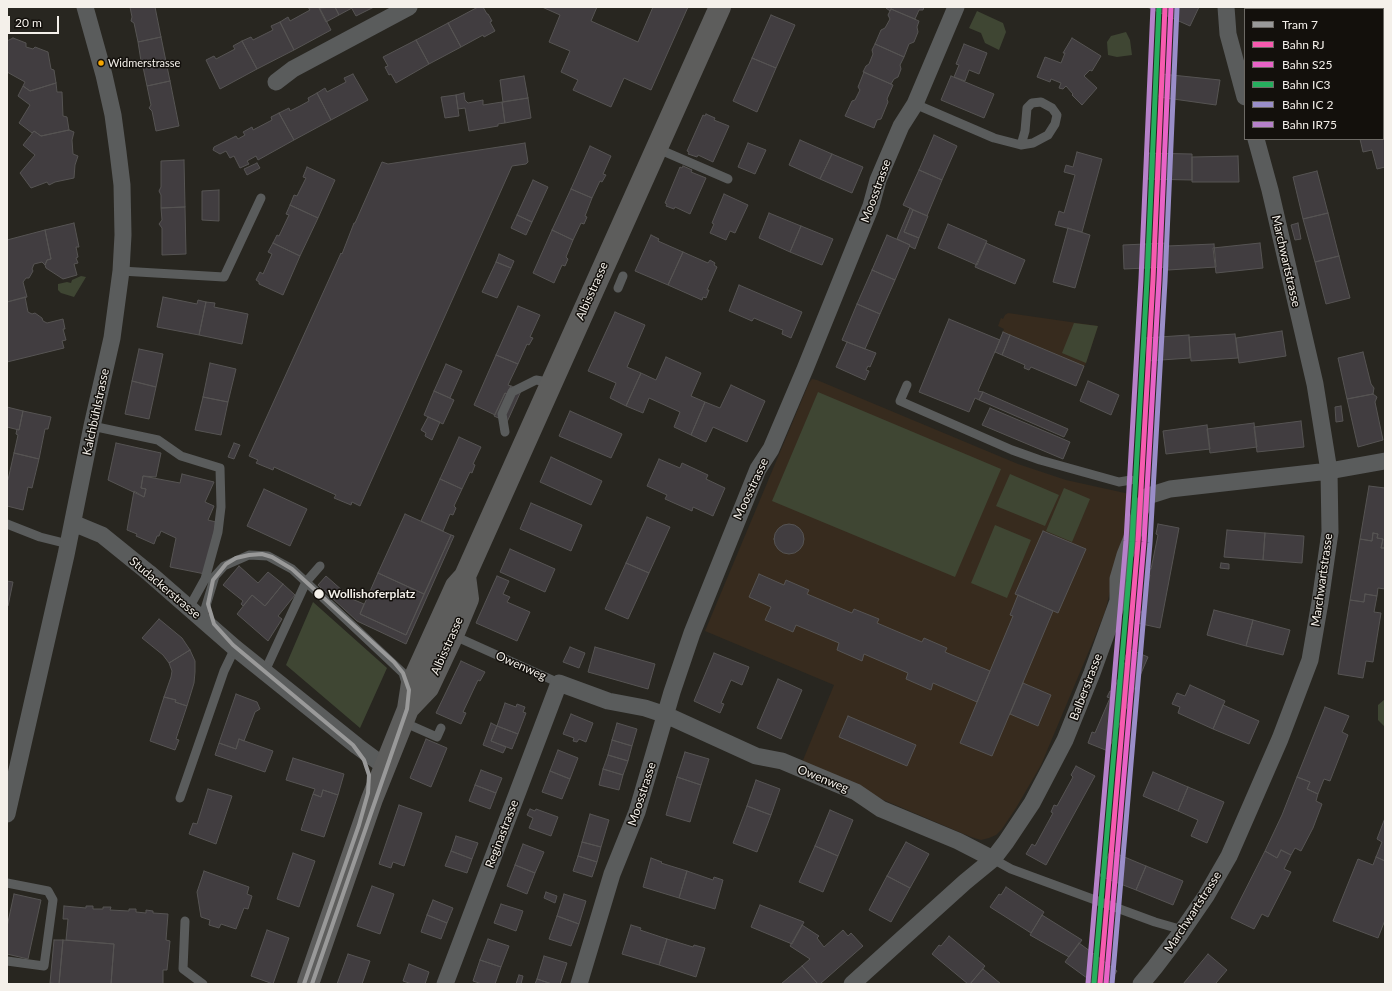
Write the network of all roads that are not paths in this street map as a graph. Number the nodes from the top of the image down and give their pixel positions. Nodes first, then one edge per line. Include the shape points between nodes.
1 (85, 7) edge
2 (409, 7) edge
3 (720, 7) edge
4 (956, 7) edge
5 (1226, 7) edge
6 (276, 82) dead end
7 (1244, 94) edge
8 (915, 104) junction
9 (1256, 140) edge
10 (1021, 145) junction
11 (656, 148) junction
12 (728, 179) dead end
13 (260, 198) dead end
14 (121, 271) junction
15 (623, 276) dead end
16 (618, 288) dead end
17 (550, 385) junction
18 (906, 385) dead end
19 (92, 426) junction
20 (505, 432) dead end
21 (1385, 461) edge
22 (1329, 471) junction
23 (1131, 480) dead end
24 (73, 523) junction
25 (7, 524) edge
26 (68, 544) junction
27 (320, 566) dead end
28 (306, 582) junction
29 (196, 614) junction
30 (459, 638) dead end
31 (235, 648) junction
32 (265, 671) junction
33 (559, 683) junction
34 (405, 715) junction
35 (666, 715) junction
36 (441, 728) dead end
37 (384, 766) junction
38 (180, 798) dead end
39 (7, 814) edge
40 (993, 859) junction
41 (7, 883) edge
42 (185, 921) dead end
43 (1183, 930) junction
44 (7, 961) edge
45 (203, 984) edge
46 (308, 984) edge
47 (445, 984) edge
48 (579, 984) edge
49 (852, 984) edge
50 (1141, 984) edge

1 - 14 street, Kalchbühlstrasse via 113,115 122,185
2 - 6 street via 293,69
3 - 11 main road, Albisstrasse
4 - 8 street, Moosstrasse
5 - 7 street via 1228,34
8 - 10 lane via 994,138
8 - 35 street, Moosstrasse via 901,126 805,368 771,449 758,469 732,531 692,633
9 - 22 street, Marchwartstrasse via 1315,384
10 - 10 lane via 1033,143 1048,135 1057,115 1052,108 1041,102 1032,103 1027,108
11 - 12 lane
11 - 17 main road, Albisstrasse
13 - 14 lane via 224,277
14 - 19 street, Kalchbühlstrasse via 112,338
15 - 16 lane
17 - 20 lane via 536,380 512,392 502,414
17 - 34 main road, Albisstrasse via 465,576 456,586 412,683
18 - 23 lane via 900,401 1012,450 1119,482
19 - 24 street, Kalchbühlstrasse
19 - 29 lane via 158,440 181,456 220,468 221,507 218,532
21 - 22 street
22 - 40 street, Balberstrasse via 1170,489 1148,496 1140,511 1136,530 1118,579 1118,601 1065,740 1032,803
22 - 43 street, Marchwartstrasse via 1330,532 1310,660 1280,739 1229,856
24 - 26 street, Kalchbühlstrasse
24 - 29 street, Studackerstrasse via 102,536
25 - 26 lane via 40,537
26 - 39 street, Kalchbühlstrasse
27 - 28 lane
28 - 29 lane via 292,569 268,556 249,554 224,566
28 - 32 lane
28 - 34 lane via 403,672 409,690
29 - 31 street, Studackerstrasse
30 - 33 lane, Owenweg
31 - 32 street, Studackerstrasse
31 - 38 lane via 224,671
32 - 37 street, Studackerstrasse
33 - 35 street, Owenweg via 608,701
33 - 47 street, Reginastrasse
34 - 36 lane via 437,737
34 - 37 main road, Albisstrasse
35 - 40 street, Owenweg via 756,756 782,761 856,792 880,809 958,841
35 - 48 street, Moosstrasse via 637,812 612,874
37 - 46 main road, Albisstrasse
40 - 43 lane, Owenweg via 1011,869
40 - 49 street, Balberstrasse
41 - 44 lane via 48,891 53,900 44,966
42 - 45 lane via 183,969
43 - 50 street, Marchwartstrasse

